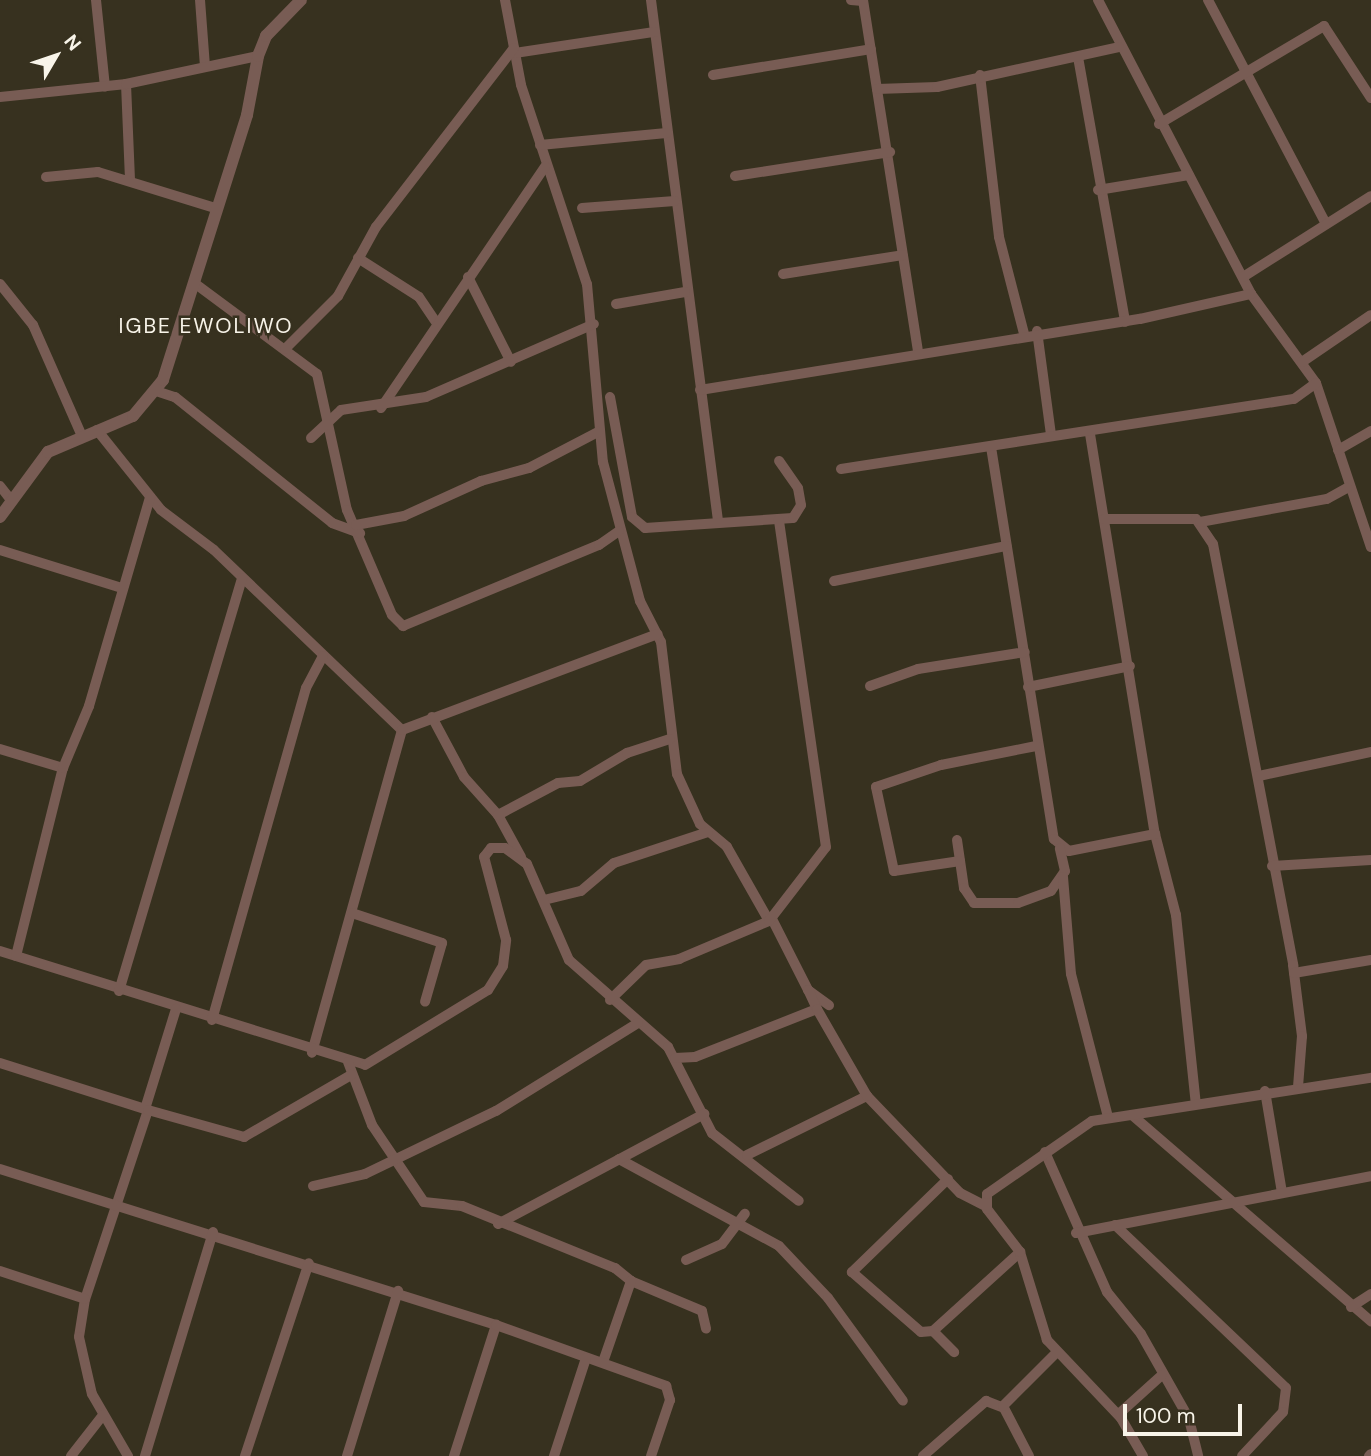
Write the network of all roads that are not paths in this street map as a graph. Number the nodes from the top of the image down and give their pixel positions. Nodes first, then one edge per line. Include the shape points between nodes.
1 (96, 0) edge
2 (200, 0) edge
3 (301, 0) edge
4 (505, 0) edge
5 (651, 0) edge
6 (851, 0) edge
7 (1098, 0) edge
8 (1208, 0) edge
9 (863, 1) edge
10 (654, 32) junction
11 (1119, 47) junction
12 (871, 49) junction
13 (515, 51) junction
14 (257, 56) junction
15 (1078, 57) junction
16 (205, 66) junction
17 (1244, 71) junction
18 (713, 75) dead end
19 (980, 75) junction
20 (126, 84) junction
21 (105, 87) junction
22 (877, 89) junction
23 (0, 97) edge
24 (1371, 98) edge
25 (1158, 124) junction
26 (666, 132) junction
27 (540, 145) junction
28 (890, 152) junction
29 (545, 167) junction
30 (1189, 175) junction
31 (735, 176) dead end
32 (46, 177) dead end
33 (130, 179) junction
34 (1098, 190) junction
35 (1371, 196) edge
36 (675, 201) junction
37 (215, 208) junction
38 (582, 208) dead end
39 (1326, 224) junction
40 (367, 244) junction
41 (903, 255) junction
42 (358, 258) junction
43 (380, 270) junction
44 (783, 274) dead end
45 (1243, 276) junction
46 (468, 277) junction
47 (0, 284) edge
48 (197, 285) junction
49 (685, 292) junction
50 (1251, 294) junction
51 (616, 304) dead end
52 (1371, 315) edge
53 (436, 316) junction
54 (1125, 322) junction
55 (594, 324) junction
56 (1037, 331) junction
57 (1024, 334) junction
58 (285, 349) junction
59 (918, 353) junction
60 (511, 362) junction
61 (1302, 362) junction
62 (1316, 383) junction
63 (700, 390) junction
64 (156, 391) junction
65 (610, 397) dead end
66 (387, 405) junction
67 (327, 417) junction
68 (97, 430) junction
69 (1371, 431) edge
70 (598, 432) junction
71 (1051, 434) junction
72 (1090, 434) junction
73 (82, 436) junction
74 (311, 438) dead end
75 (991, 447) junction
76 (1338, 450) junction
77 (779, 460) dead end
78 (841, 469) dead end
79 (0, 486) edge
80 (1347, 488) junction
81 (150, 497) junction
82 (11, 500) junction
83 (0, 517) edge
84 (779, 519) junction
85 (1104, 519) junction
86 (718, 521) junction
87 (1200, 522) junction
88 (360, 529) junction
89 (619, 531) junction
90 (1006, 547) junction
91 (1371, 547) edge
92 (0, 550) edge
93 (242, 578) junction
94 (834, 580) dead end
95 (119, 587) junction
96 (658, 634) junction
97 (1026, 652) junction
98 (323, 656) junction
99 (1130, 666) junction
100 (870, 686) dead end
101 (1028, 687) junction
102 (432, 717) junction
103 (402, 730) junction
104 (670, 739) junction
105 (1036, 746) junction
106 (0, 749) edge
107 (1371, 752) edge
108 (63, 768) junction
109 (1259, 776) junction
110 (498, 815) junction
111 (703, 830) junction
112 (1155, 834) junction
113 (957, 840) dead end
114 (1060, 849) junction
115 (521, 857) junction
116 (1371, 860) edge
117 (960, 861) junction
118 (1272, 866) junction
119 (1063, 877) junction
120 (544, 900) junction
121 (352, 913) junction
122 (770, 920) junction
123 (0, 951) edge
124 (16, 956) junction
125 (1371, 960) edge
126 (1294, 973) junction
127 (808, 990) junction
128 (119, 991) junction
129 (610, 1000) junction
130 (425, 1002) dead end
131 (829, 1004) dead end
132 (176, 1009) junction
133 (817, 1009) junction
134 (212, 1020) junction
135 (638, 1023) junction
136 (312, 1053) junction
137 (675, 1058) junction
138 (348, 1062) junction
139 (0, 1063) edge
140 (351, 1075) junction
141 (1371, 1078) edge
142 (1298, 1087) junction
143 (1265, 1091) junction
144 (867, 1096) junction
145 (1196, 1104) junction
146 (147, 1109) junction
147 (704, 1115) junction
148 (1131, 1115) junction
149 (1108, 1116) junction
150 (1045, 1152) junction
151 (747, 1155) junction
152 (619, 1159) junction
153 (395, 1160) junction
154 (0, 1169) edge
155 (1371, 1176) edge
156 (948, 1179) junction
157 (313, 1186) dead end
158 (1282, 1194) junction
159 (799, 1200) dead end
160 (1236, 1200) junction
161 (118, 1204) junction
162 (985, 1206) junction
163 (742, 1218) junction
164 (498, 1224) junction
165 (1115, 1225) junction
166 (213, 1232) junction
167 (1076, 1233) junction
168 (1020, 1252) junction
169 (685, 1260) dead end
170 (309, 1263) junction
171 (0, 1271) edge
172 (631, 1281) junction
173 (398, 1291) junction
174 (1371, 1294) edge
175 (85, 1299) junction
176 (1351, 1307) junction
177 (1371, 1321) edge
178 (496, 1325) junction
179 (706, 1329) dead end
180 (933, 1331) junction
181 (954, 1352) dead end
182 (1057, 1352) junction
183 (586, 1358) junction
184 (603, 1362) junction
185 (1162, 1375) junction
186 (903, 1401) dead end
187 (1002, 1407) junction
188 (1121, 1412) dead end
189 (103, 1415) junction
190 (97, 1425) junction
191 (108, 1426) junction
192 (71, 1456) edge
193 (128, 1456) edge
194 (145, 1456) edge
195 (246, 1456) edge
196 (347, 1456) edge
197 (454, 1456) edge
198 (554, 1456) edge
199 (651, 1456) edge
200 (923, 1456) edge
201 (1029, 1456) edge
202 (1143, 1456) edge
203 (1198, 1456) edge
204 (1242, 1456) edge

1 - 21 street
2 - 16 street
3 - 14 street via 266,36
4 - 13 street
5 - 10 street
6 - 9 street
7 - 11 street
8 - 17 street
9 - 12 street
10 - 13 street
10 - 26 street
11 - 15 street
11 - 25 street
12 - 18 street
12 - 22 street
13 - 27 street
13 - 40 street via 465,105 450,138
14 - 16 street
14 - 37 street via 247,116
15 - 19 street
15 - 34 street
16 - 20 street
17 - 24 street via 1324,26
17 - 25 street
17 - 39 street
19 - 22 street via 937,87
19 - 57 street via 999,237
20 - 21 street
20 - 33 street
21 - 23 street
22 - 28 street
25 - 30 street
26 - 27 street
26 - 36 street
27 - 29 street
28 - 31 street
28 - 41 street
29 - 46 street
29 - 55 street via 587,284
30 - 34 street
30 - 45 street
32 - 33 street via 98,172
33 - 37 street
34 - 54 street
35 - 39 street
36 - 38 street
36 - 49 street
37 - 48 street
39 - 45 street
40 - 42 street
40 - 43 street
41 - 44 street
41 - 59 street
42 - 43 street
42 - 58 street via 338,296
43 - 53 street
45 - 50 street
46 - 53 street
46 - 60 street
47 - 73 street via 33,326
48 - 58 street
48 - 64 street
49 - 51 street
49 - 63 street
50 - 54 street
50 - 61 street
52 - 61 street
53 - 66 street
54 - 56 street
55 - 60 street
55 - 70 street
56 - 57 street
56 - 71 street
57 - 59 street
58 - 67 street via 317,374
59 - 63 street
60 - 66 street
61 - 62 street
62 - 72 street via 1294,399 1166,415
62 - 76 street
63 - 86 street
64 - 68 street via 133,416
64 - 88 street via 175,397 332,523
65 - 86 street via 620,467 637,524 656,530
66 - 67 street via 353,406
67 - 74 street
67 - 88 street via 335,474
68 - 73 street
68 - 81 street
69 - 76 street
70 - 88 street via 529,468
70 - 89 street
71 - 72 street
71 - 75 street
72 - 85 street
73 - 82 street via 48,452
75 - 78 street
75 - 90 street
76 - 80 street
77 - 84 street via 799,488 801,505 793,517
79 - 82 street
80 - 87 street via 1327,499
80 - 91 street
81 - 93 street
81 - 95 street
82 - 83 street
84 - 86 street
84 - 122 street via 829,840
85 - 87 street
85 - 99 street
87 - 109 street via 1213,544 1239,704
88 - 89 street via 403,626 599,545
89 - 96 street via 640,601
90 - 94 street
90 - 97 street
92 - 95 street
93 - 98 street
93 - 128 street
95 - 108 street via 89,706
96 - 102 street
96 - 104 street
97 - 100 street via 918,669
97 - 101 street
98 - 103 street
98 - 134 street via 306,688
99 - 101 street
99 - 112 street
101 - 105 street
102 - 103 street
102 - 110 street via 464,777
103 - 121 street
104 - 110 street via 627,753 580,781 558,783
104 - 111 street via 677,774
105 - 114 street
105 - 117 street via 941,765 876,787 894,871
106 - 108 street
107 - 109 street
108 - 124 street
109 - 118 street
110 - 115 street
111 - 120 street via 614,863 581,891
111 - 122 street via 727,848
112 - 114 street via 1120,846
112 - 145 street via 1176,915
113 - 117 street
114 - 119 street
115 - 120 street
115 - 138 street via 491,848 484,857 506,940 503,966 488,990 373,1063
116 - 118 street
117 - 119 street via 974,903 1031,900
118 - 126 street
119 - 149 street via 1070,974
120 - 129 street via 569,960
121 - 130 street via 442,943
121 - 136 street
122 - 127 street
122 - 129 street via 679,960 646,965
123 - 124 street
124 - 128 street
125 - 126 street
126 - 142 street via 1302,1036
127 - 131 street
127 - 133 street
128 - 132 street
129 - 135 street
132 - 134 street
132 - 146 street
133 - 137 street via 695,1057
133 - 144 street
134 - 136 street
135 - 137 street
135 - 153 street via 554,1079
136 - 138 street
137 - 147 street
138 - 140 street
139 - 146 street
140 - 146 street via 244,1138
140 - 153 street via 372,1125
141 - 142 street
142 - 143 street
143 - 145 street
143 - 158 street
144 - 151 street
144 - 156 street
145 - 148 street
146 - 161 street
147 - 151 street via 718,1139
147 - 152 street
148 - 149 street
148 - 160 street
149 - 150 street via 1067,1133
150 - 162 street via 991,1189
150 - 167 street
151 - 159 street
152 - 163 street
152 - 164 street
153 - 157 street
153 - 164 street via 424,1202 454,1203
154 - 161 street
155 - 158 street
156 - 162 street
156 - 180 street via 852,1272 921,1332
158 - 160 street
160 - 165 street
160 - 176 street
161 - 166 street
161 - 175 street
162 - 168 street
163 - 169 street via 722,1244
163 - 186 street via 798,1264
164 - 172 street via 615,1268
165 - 167 street
165 - 204 street via 1286,1388 1283,1412
166 - 170 street
166 - 194 street
167 - 185 street
168 - 180 street
168 - 182 street via 1036,1318
170 - 173 street
170 - 195 street
171 - 175 street
172 - 179 street via 702,1311
172 - 184 street
173 - 178 street
173 - 196 street
174 - 176 street
175 - 189 street via 79,1346
176 - 177 street
178 - 183 street
178 - 197 street
180 - 181 street
182 - 187 street
182 - 202 street via 1099,1391
183 - 184 street
183 - 198 street
184 - 199 street via 671,1390
185 - 188 street
185 - 203 street via 1189,1419
187 - 200 street via 986,1401
187 - 201 street
189 - 190 street
189 - 191 street
190 - 191 street
190 - 192 street
191 - 193 street

